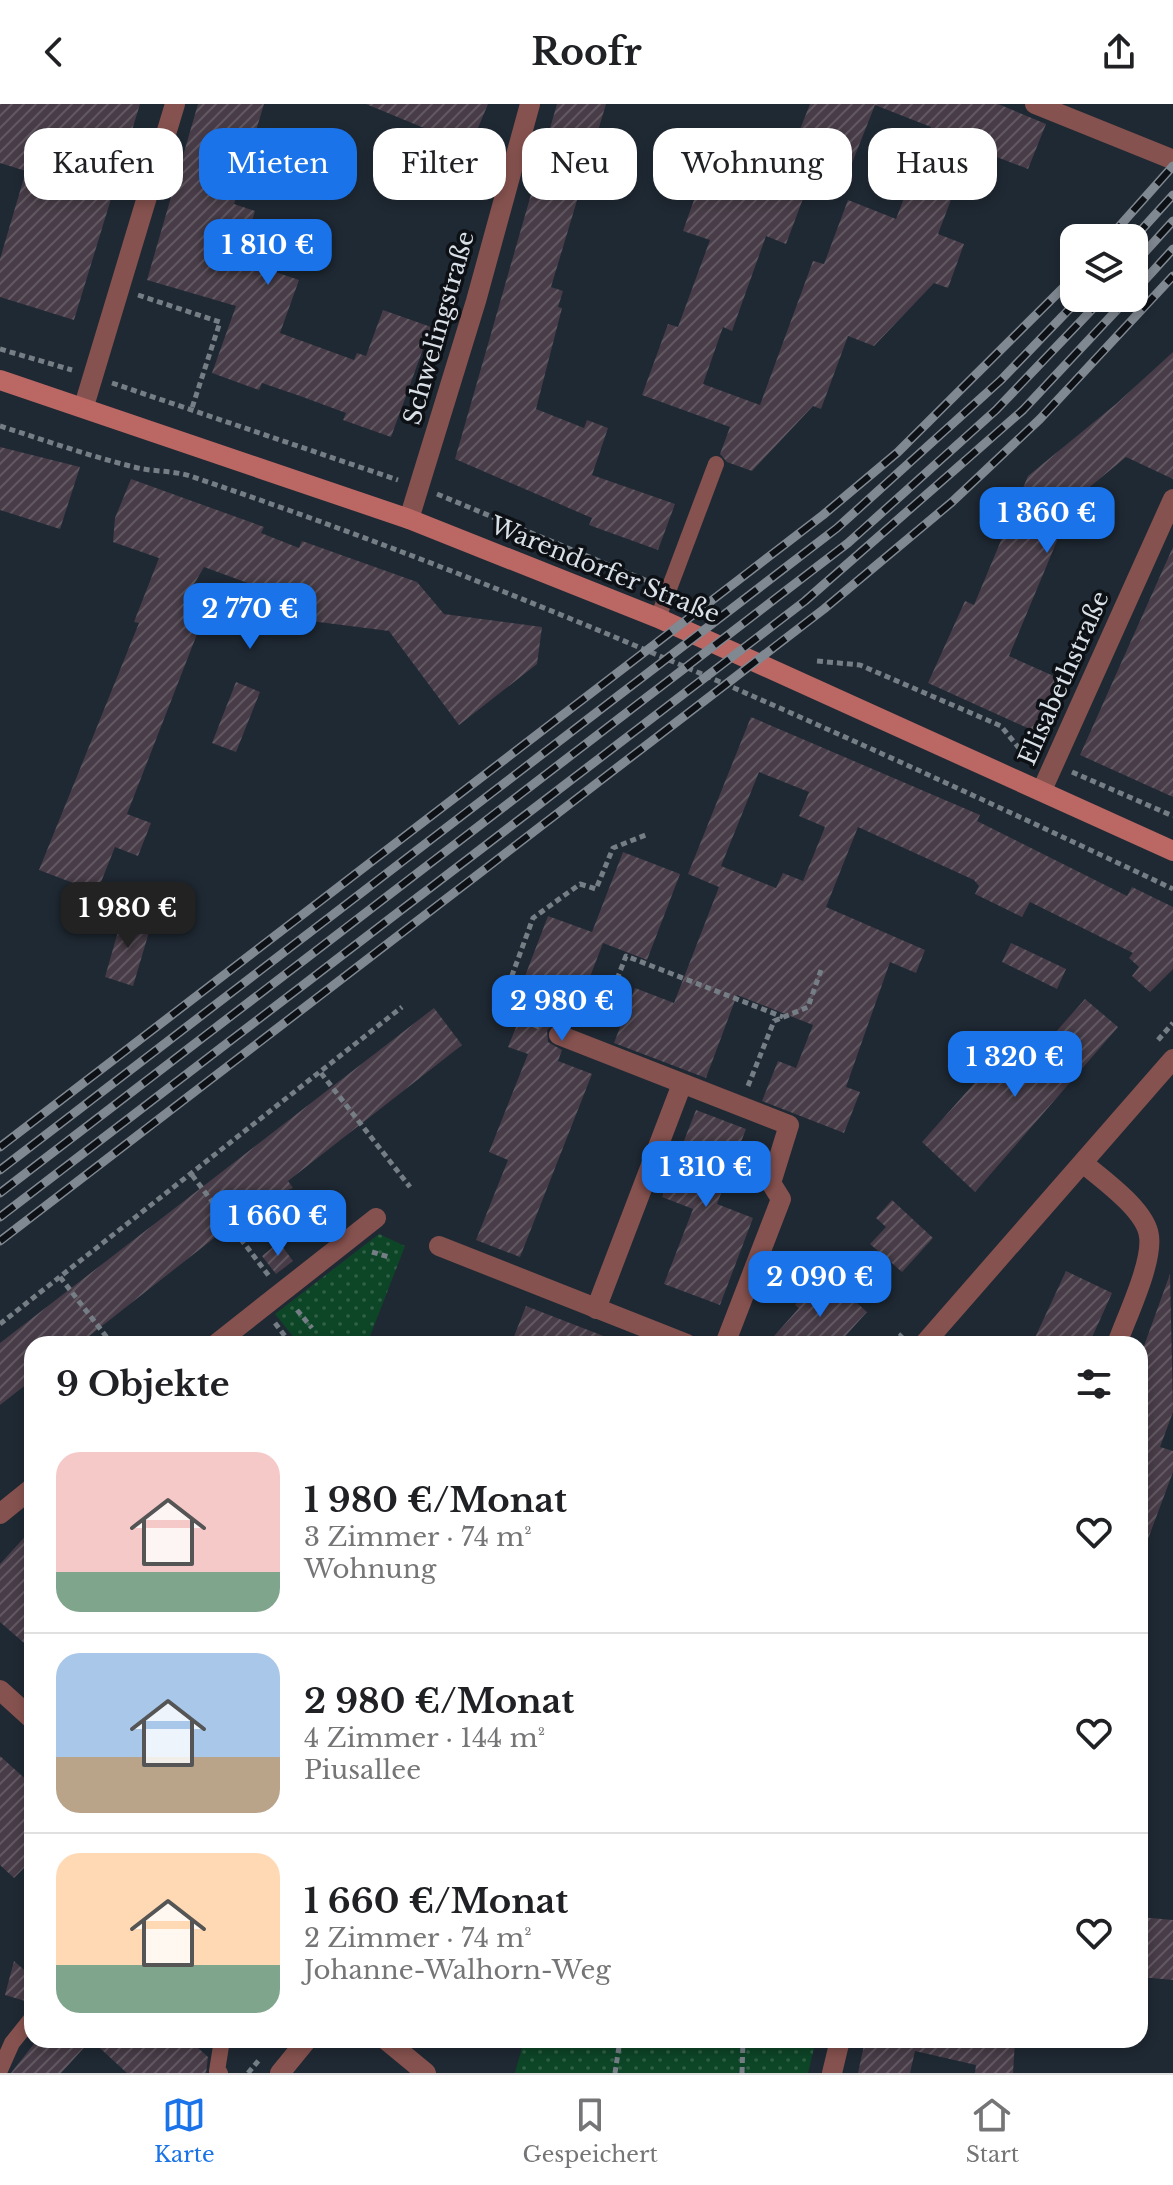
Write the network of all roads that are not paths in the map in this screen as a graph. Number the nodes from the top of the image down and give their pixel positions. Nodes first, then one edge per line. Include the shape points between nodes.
1 (175, 104) edge
2 (530, 104) edge
3 (1035, 104) edge
4 (1169, 158) dead end
5 (0, 380) edge
6 (84, 406) junction
7 (716, 464) dead end
8 (1173, 499) edge
9 (409, 519) junction
10 (658, 618) junction
11 (1042, 790) junction
12 (1173, 851) edge
13 (559, 1035) road end
14 (1173, 1059) edge
15 (682, 1084) junction
16 (1083, 1163) junction
17 (376, 1218) dead end
18 (439, 1246) dead end
19 (596, 1309) junction
20 (226, 1336) edge
21 (666, 1336) edge
22 (728, 1336) edge
23 (931, 1336) edge
24 (1120, 1336) edge
25 (24, 1494) edge
26 (0, 1514) edge
27 (0, 1690) edge
28 (24, 1712) edge
29 (24, 2028) edge
30 (221, 2048) edge
31 (300, 2048) edge
32 (396, 2048) edge
33 (838, 2048) edge
34 (0, 2070) edge
35 (220, 2073) edge
36 (280, 2073) edge
37 (426, 2073) edge
38 (832, 2073) edge

1 - 6 street
2 - 9 street, Schwelingstraße
3 - 4 street
5 - 6 main road, Warendorfer Straße
6 - 9 main road, Warendorfer Straße
7 - 10 lane
8 - 11 street, Elisabethstraße
9 - 10 main road, Warendorfer Straße
10 - 11 main road, Warendorfer Straße
11 - 12 main road, Warendorfer Straße
13 - 15 street
14 - 16 street
15 - 19 street
15 - 22 street via 789,1125 771,1183 781,1199
16 - 23 street
16 - 24 street via 1134,1209 1149,1235
17 - 20 street
18 - 19 street
19 - 21 street
25 - 26 street
27 - 28 street
29 - 34 lane
30 - 35 lane
31 - 36 street
32 - 37 street
33 - 38 street

